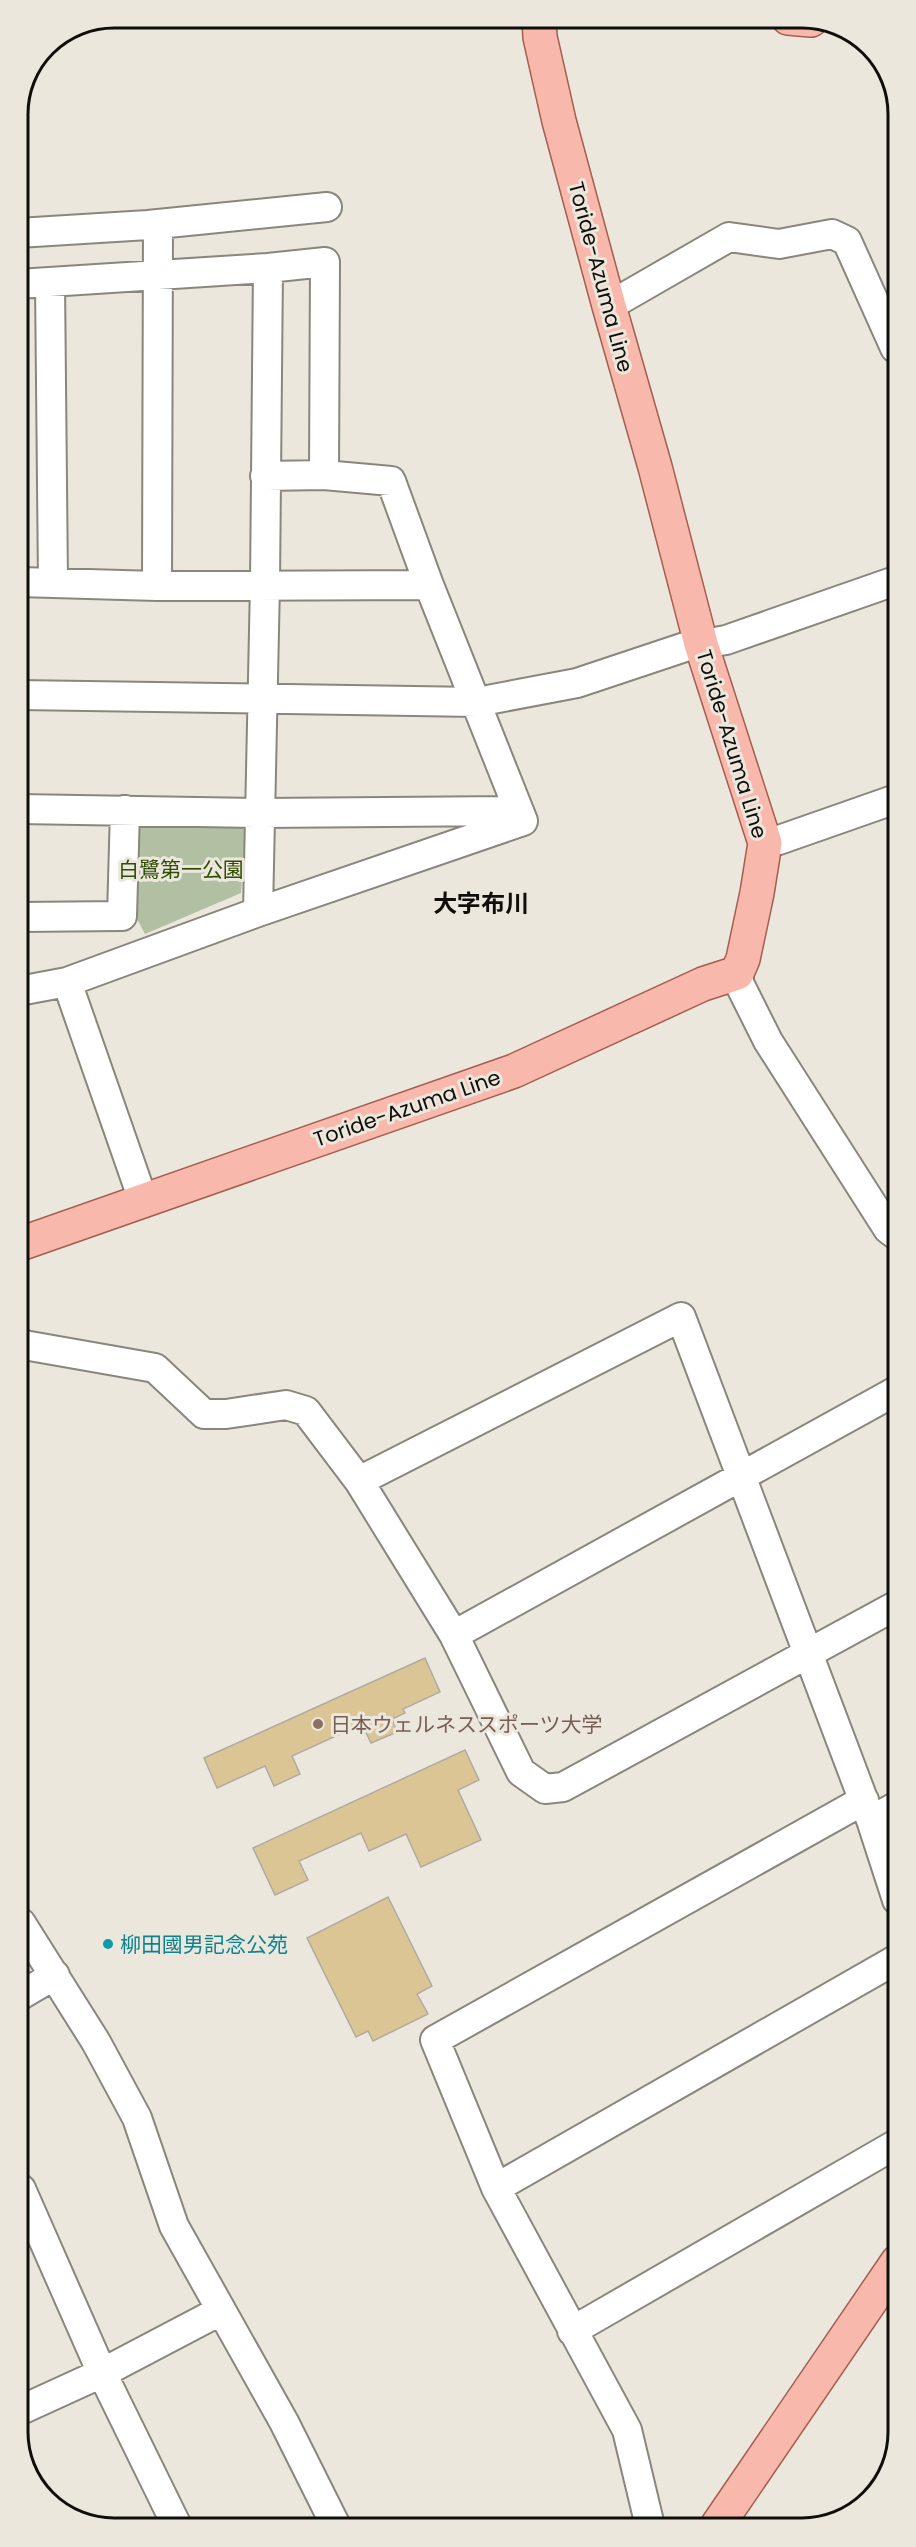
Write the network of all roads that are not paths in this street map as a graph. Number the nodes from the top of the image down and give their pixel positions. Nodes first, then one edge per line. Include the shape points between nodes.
1 (540, 29) edge
2 (327, 207) dead end
3 (158, 224) junction
4 (29, 231) edge
5 (268, 268) junction
6 (156, 276) junction
7 (50, 282) junction
8 (29, 283) edge
9 (609, 306) junction
10 (888, 332) edge
11 (324, 475) junction
12 (265, 476) junction
13 (29, 582) edge
14 (53, 583) junction
15 (888, 583) edge
16 (266, 584) junction
17 (429, 585) junction
18 (157, 586) junction
19 (701, 644) junction
20 (29, 695) edge
21 (263, 698) junction
22 (477, 702) junction
23 (888, 802) edge
24 (29, 809) edge
25 (125, 810) junction
26 (519, 811) junction
27 (261, 813) junction
28 (765, 843) junction
29 (258, 912) junction
30 (29, 917) edge
31 (737, 973) junction
32 (67, 982) junction
33 (29, 989) edge
34 (142, 1200) junction
35 (888, 1229) edge
36 (29, 1241) edge
37 (28, 1346) edge
38 (888, 1396) edge
39 (741, 1477) junction
40 (359, 1481) junction
41 (888, 1610) edge
42 (454, 1635) junction
43 (807, 1653) junction
44 (888, 1807) edge
45 (868, 1810) junction
46 (888, 1872) edge
47 (28, 1934) edge
48 (888, 1964) edge
49 (55, 1975) junction
50 (28, 1991) edge
51 (888, 2149) edge
52 (496, 2188) junction
53 (28, 2205) edge
54 (888, 2276) edge
55 (220, 2311) junction
56 (572, 2331) junction
57 (102, 2373) junction
58 (28, 2407) edge
59 (173, 2518) edge
60 (331, 2518) edge
61 (648, 2518) edge
62 (722, 2518) edge

1 - 9 main road, Toride-Azuma Line via 559,121
2 - 3 street
3 - 4 street
3 - 6 street
5 - 6 street
5 - 11 street via 326,262
5 - 12 street
6 - 7 street
6 - 18 street
7 - 8 street
7 - 14 street
9 - 10 street via 729,237 779,244 832,234 847,241
9 - 19 main road, Toride-Azuma Line
11 - 12 street
11 - 17 street via 392,481
12 - 16 street
13 - 14 street
14 - 18 street
15 - 19 street via 726,640
16 - 17 street
16 - 18 street
16 - 21 street
17 - 22 street
19 - 22 street via 576,683
19 - 28 main road, Toride-Azuma Line
20 - 21 street
21 - 22 street
21 - 27 street
22 - 26 street
23 - 28 street
24 - 25 street
25 - 27 street
25 - 30 street via 122,916
26 - 27 street
26 - 29 street via 523,821
27 - 29 street
28 - 31 main road, Toride-Azuma Line
29 - 32 street
31 - 34 main road, Toride-Azuma Line via 703,984 514,1071
31 - 35 street via 774,1051
32 - 33 street
32 - 34 street
34 - 36 main road, Toride-Azuma Line
37 - 40 street via 155,1368 204,1414 286,1405 306,1411
38 - 39 street
39 - 40 street via 681,1317
39 - 42 street
39 - 43 street
40 - 42 street
41 - 43 street
42 - 43 street via 521,1772 545,1789 563,1787
43 - 45 street
44 - 45 street
45 - 46 street
45 - 52 street via 435,2040
47 - 49 street
48 - 52 street
49 - 50 street
49 - 55 street via 137,2118 174,2226
51 - 56 street
52 - 56 street
53 - 57 street
54 - 62 main road
55 - 57 street
55 - 60 street via 284,2422
56 - 61 street via 627,2430
57 - 58 street
57 - 59 street

